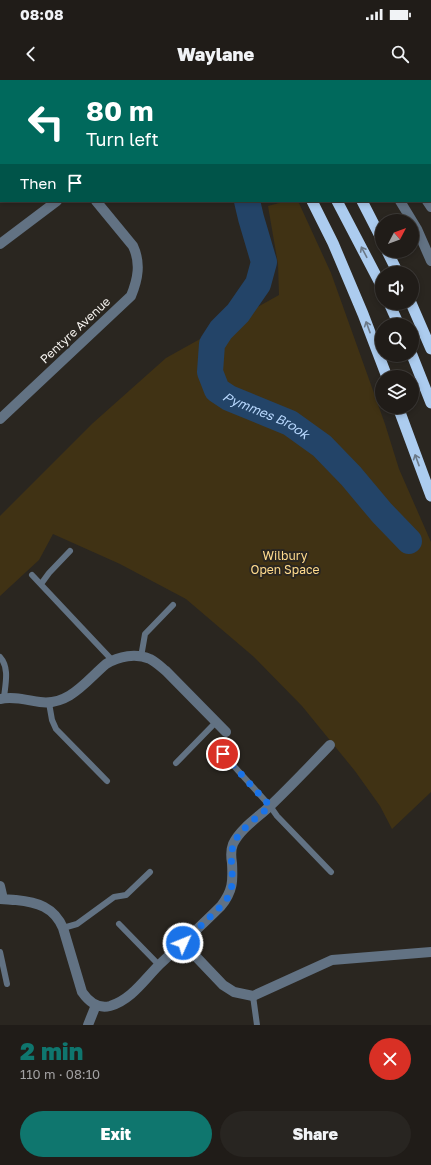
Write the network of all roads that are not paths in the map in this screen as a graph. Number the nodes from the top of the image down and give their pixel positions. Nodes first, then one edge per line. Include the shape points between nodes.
1 (56, 202) edge
2 (97, 202) edge
3 (312, 202) edge
4 (338, 202) edge
5 (401, 202) edge
6 (364, 204) edge
7 (375, 226) edge
8 (0, 244) edge
9 (431, 261) edge
10 (375, 273) edge
11 (414, 310) edge
12 (431, 349) edge
13 (415, 362) edge
14 (384, 370) edge
15 (431, 404) edge
16 (401, 414) edge
17 (0, 418) edge
18 (431, 496) edge
19 (70, 551) dead end
20 (32, 575) dead end
21 (41, 584) junction
22 (173, 605) dead end
23 (0, 657) edge
24 (140, 657) junction
25 (112, 660) junction
26 (2, 699) edge
27 (49, 703) junction
28 (216, 722) junction
29 (226, 732) dead end
30 (330, 745) dead end
31 (223, 754) dead end
32 (176, 763) dead end
33 (107, 781) dead end
34 (270, 806) junction
35 (150, 872) dead end
36 (331, 872) dead end
37 (0, 886) edge
38 (2, 899) edge
39 (119, 924) dead end
40 (63, 928) junction
41 (183, 943) junction
42 (0, 952) edge
43 (431, 952) edge
44 (159, 965) junction
45 (7, 984) dead end
46 (253, 996) junction
47 (96, 1005) junction
48 (88, 1025) edge
49 (257, 1025) edge

1 - 8 street
2 - 17 street, Pentyre Avenue via 136,252 139,272 136,285 131,296
14 -> 3 highway via 364,314
10 -> 4 highway
5 - 9 street via 417,229
6 - 7 highway
11 - 12 highway
13 - 15 highway
18 -> 16 highway
19 - 21 lane
20 - 21 lane
21 - 25 lane
22 - 24 lane via 145,634
23 - 26 lane via 6,667
24 - 25 street
24 - 28 street via 149,659 166,671
25 - 27 street via 71,695
26 - 27 street via 16,698
27 - 33 lane via 56,729
28 - 29 street
28 - 32 lane
30 - 34 street
31 - 34 lane
34 - 36 lane
34 - 41 street via 244,829 233,846 231,891 228,898
35 - 40 lane via 126,895 114,898 77,924
37 - 38 street
38 - 40 street via 39,904 54,913
39 - 44 lane
40 - 47 street via 82,992
41 - 44 street
41 - 46 street via 223,985 234,992
42 - 45 lane
43 - 46 street via 332,960
44 - 47 street via 126,999 109,1006
46 - 49 lane
47 - 48 street

